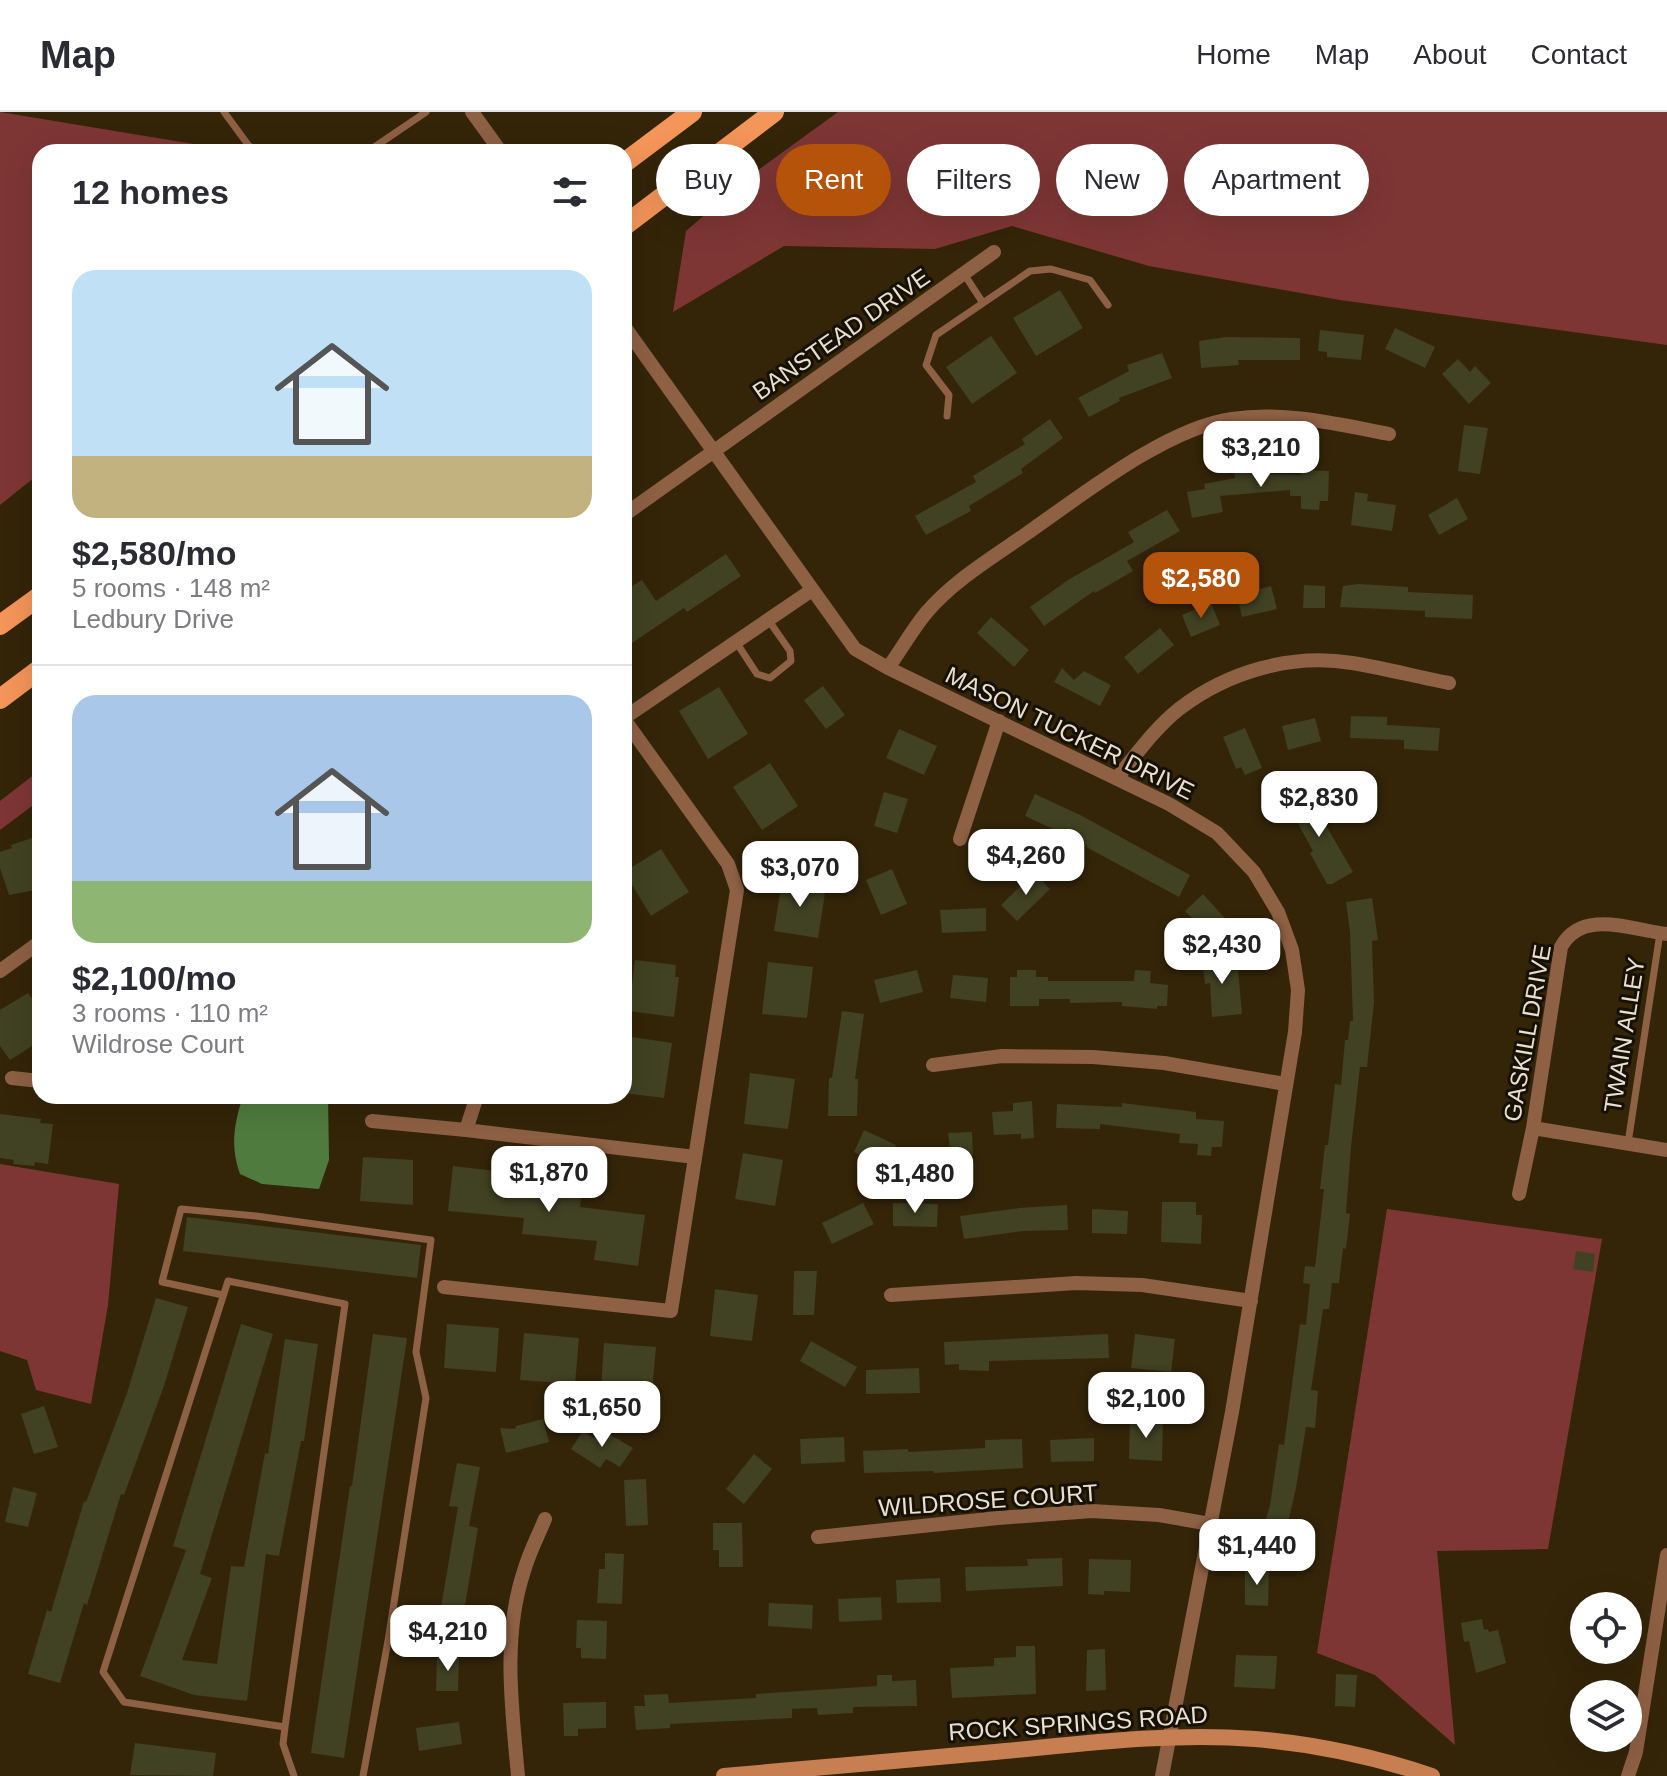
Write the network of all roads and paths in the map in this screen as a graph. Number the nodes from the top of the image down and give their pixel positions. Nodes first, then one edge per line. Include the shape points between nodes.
1 (224, 112) edge
2 (426, 112) edge
3 (472, 112) edge
4 (692, 112) edge
5 (774, 112) edge
6 (248, 144) edge
7 (379, 144) edge
8 (495, 144) edge
9 (632, 157) edge
10 (632, 220) edge
11 (994, 252) dead end
12 (964, 274) junction
13 (983, 303) junction
14 (1108, 305) dead end
15 (632, 337) edge
16 (947, 416) dead end
17 (1389, 434) dead end
18 (712, 451) junction
19 (632, 509) edge
20 (812, 590) junction
21 (32, 602) edge
22 (768, 620) junction
23 (0, 625) edge
24 (736, 642) junction
25 (888, 668) junction
26 (32, 675) edge
27 (1449, 683) dead end
28 (0, 699) edge
29 (632, 713) edge
30 (999, 721) junction
31 (632, 729) edge
32 (1117, 778) junction
33 (960, 839) dead end
34 (1664, 934) edge
35 (32, 948) edge
36 (0, 971) edge
37 (933, 1065) dead end
38 (12, 1078) dead end
39 (32, 1080) edge
40 (1285, 1084) junction
41 (474, 1104) edge
42 (372, 1121) dead end
43 (1533, 1128) junction
44 (466, 1130) junction
45 (1628, 1143) junction
46 (1667, 1150) edge
47 (695, 1157) junction
48 (1519, 1194) dead end
49 (444, 1287) dead end
50 (223, 1295) junction
51 (891, 1295) dead end
52 (1251, 1301) junction
53 (545, 1519) dead end
54 (1210, 1524) junction
55 (818, 1537) dead end
56 (1667, 1555) edge
57 (285, 1727) junction
58 (1168, 1738) junction
59 (294, 1776) edge
60 (363, 1776) edge
61 (518, 1776) edge
62 (724, 1776) edge
63 (1162, 1776) edge
64 (1432, 1776) edge
65 (1628, 1776) edge

1 - 6 lane
2 - 7 lane
3 - 8 street
4 - 9 main road
5 - 10 main road
11 - 12 street, BANSTEAD DRIVE
12 - 13 lane
12 - 18 street, BANSTEAD DRIVE
13 - 14 lane via 1030,271 1051,269 1090,280
13 - 16 lane via 936,335 926,365 949,395
15 - 18 street, MASON TUCKER DRIVE
17 - 25 street via 1270,417 1231,419 1193,431 1085,492 966,576 927,612
18 - 19 street, BANSTEAD DRIVE
18 - 20 street, MASON TUCKER DRIVE
20 - 22 street
20 - 25 street, MASON TUCKER DRIVE via 855,649
21 - 23 main road
22 - 24 street
22 - 24 lane via 790,651 791,661 770,678 757,674
24 - 29 street
25 - 30 street, MASON TUCKER DRIVE
26 - 28 main road
27 - 32 street via 1350,663 1304,660 1247,672 1215,685 1177,711
30 - 32 street, MASON TUCKER DRIVE
30 - 33 street
31 - 47 street via 728,864 737,890
32 - 40 street, MASON TUCKER DRIVE via 1217,833 1254,872 1278,912 1292,950 1298,990
34 - 43 street, GASKILL DRIVE via 1596,923 1567,935
34 - 45 lane, TWAIN ALLEY
35 - 36 street
37 - 40 street via 1002,1056 1093,1057
38 - 39 street
40 - 52 street, MASON TUCKER DRIVE
41 - 44 street
42 - 44 street
43 - 45 street
43 - 48 street, GASKILL DRIVE
44 - 47 street
45 - 46 street
47 - 49 street via 671,1311
50 - 57 lane via 228,1281 345,1304
50 - 57 lane via 103,1672 124,1702
50 - 60 lane via 162,1282 181,1209 431,1240 416,1352 426,1398
51 - 52 street via 1076,1283 1142,1285
52 - 54 street, MASON TUCKER DRIVE
53 - 61 street via 523,1573 513,1623 510,1686
54 - 55 street, WILDROSE COURT via 1092,1511
54 - 58 street, MASON TUCKER DRIVE
56 - 65 street
57 - 59 lane via 283,1744
58 - 62 street, ROCK SPRINGS ROAD
58 - 63 street, MASON TUCKER DRIVE
58 - 64 street, ROCK SPRINGS ROAD via 1325,1747

